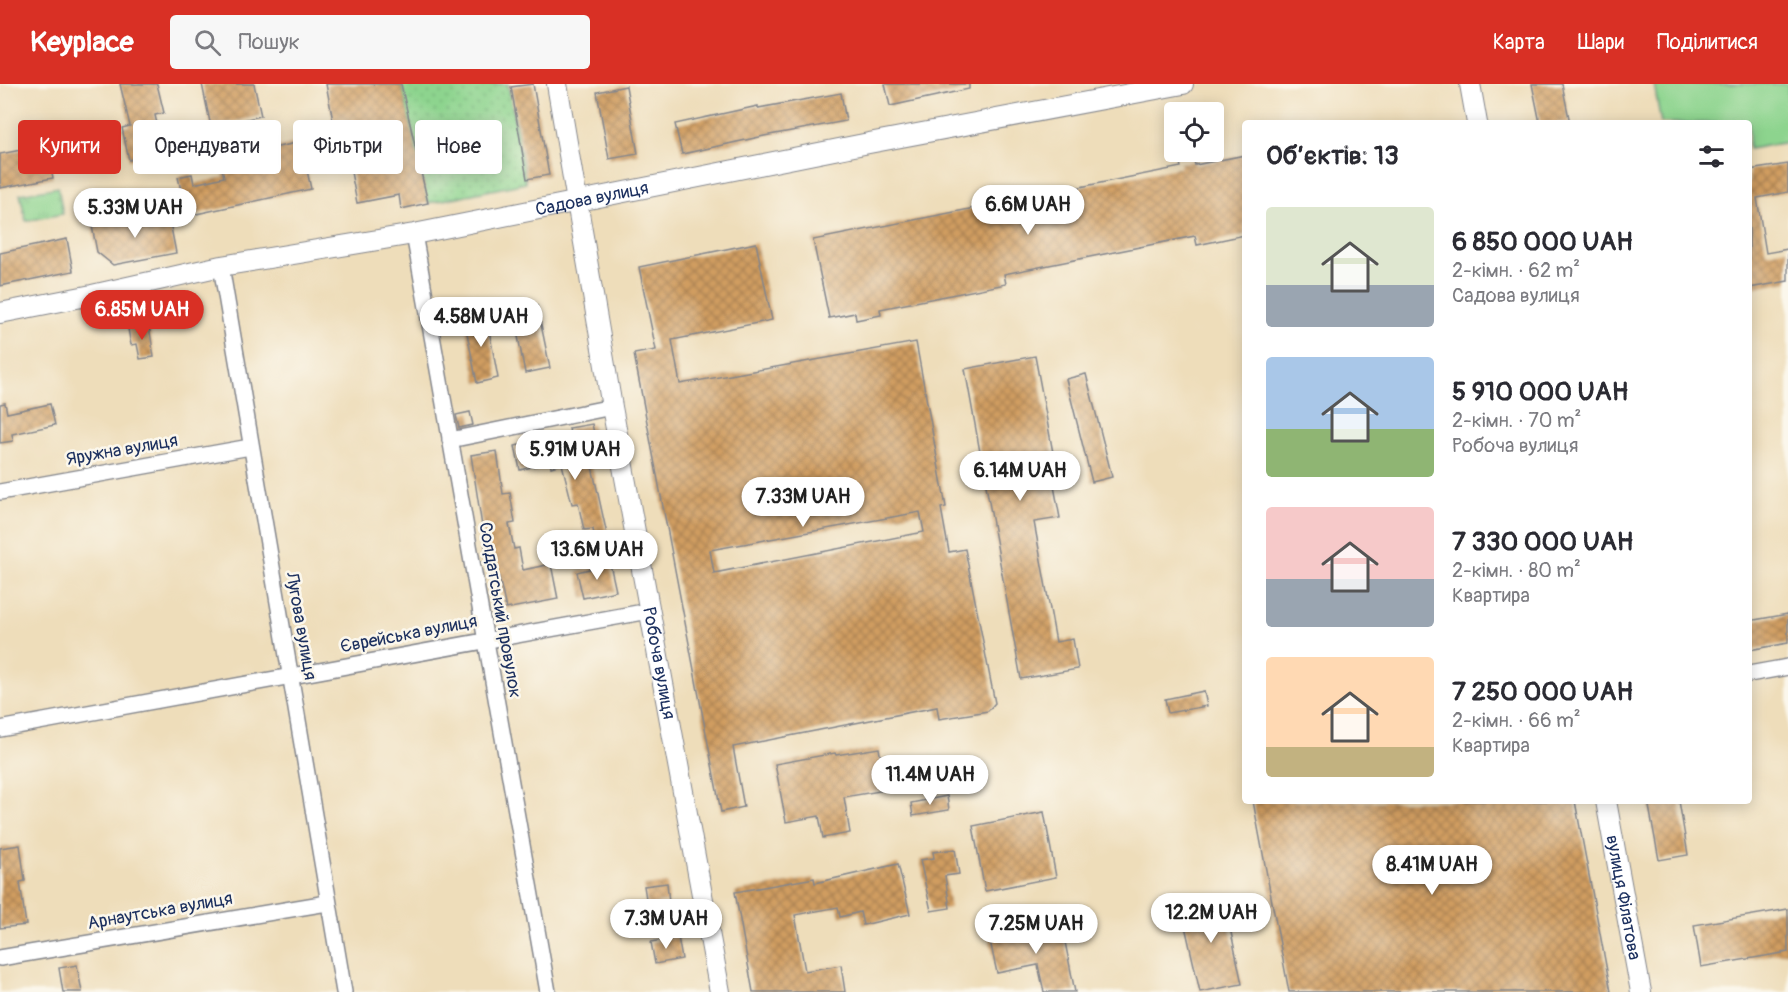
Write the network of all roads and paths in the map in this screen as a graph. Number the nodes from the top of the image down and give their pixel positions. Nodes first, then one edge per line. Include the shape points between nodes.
1 (557, 84) edge
2 (1184, 84) edge
3 (1470, 84) edge
4 (1476, 120) edge
5 (578, 201) junction
6 (414, 234) junction
7 (221, 266) junction
8 (0, 313) edge
9 (612, 407) junction
10 (450, 440) junction
11 (250, 447) junction
12 (0, 492) edge
13 (649, 611) junction
14 (486, 640) junction
15 (1788, 667) edge
16 (1752, 673) edge
17 (290, 677) junction
18 (0, 729) edge
19 (1607, 804) edge
20 (327, 903) junction
21 (0, 958) edge
22 (344, 992) edge
23 (548, 992) edge
24 (720, 992) edge
25 (1641, 992) edge

1 - 5 street, Робоча вулиця
2 - 5 street, Садова вулиця
3 - 4 street
5 - 6 street, Садова вулиця
5 - 9 street, Робоча вулиця
6 - 7 street, Садова вулиця
6 - 10 street, Солдатський провулок
7 - 8 street, Садова вулиця
7 - 11 street, Лугова вулиця
9 - 10 street
9 - 13 street, Робоча вулиця
10 - 14 street, Солдатський провулок
11 - 12 street, Яружна вулиця
11 - 17 street, Лугова вулиця
13 - 14 street, Єврейська вулиця
13 - 24 street, Робоча вулиця
14 - 17 street, Єврейська вулиця
14 - 23 street, Солдатський провулок
15 - 16 street
17 - 18 street, Єврейська вулиця
17 - 20 street, Лугова вулиця
19 - 25 street, вулиця Філатова
20 - 21 street, Арнаутська вулиця
20 - 22 street, Лугова вулиця

